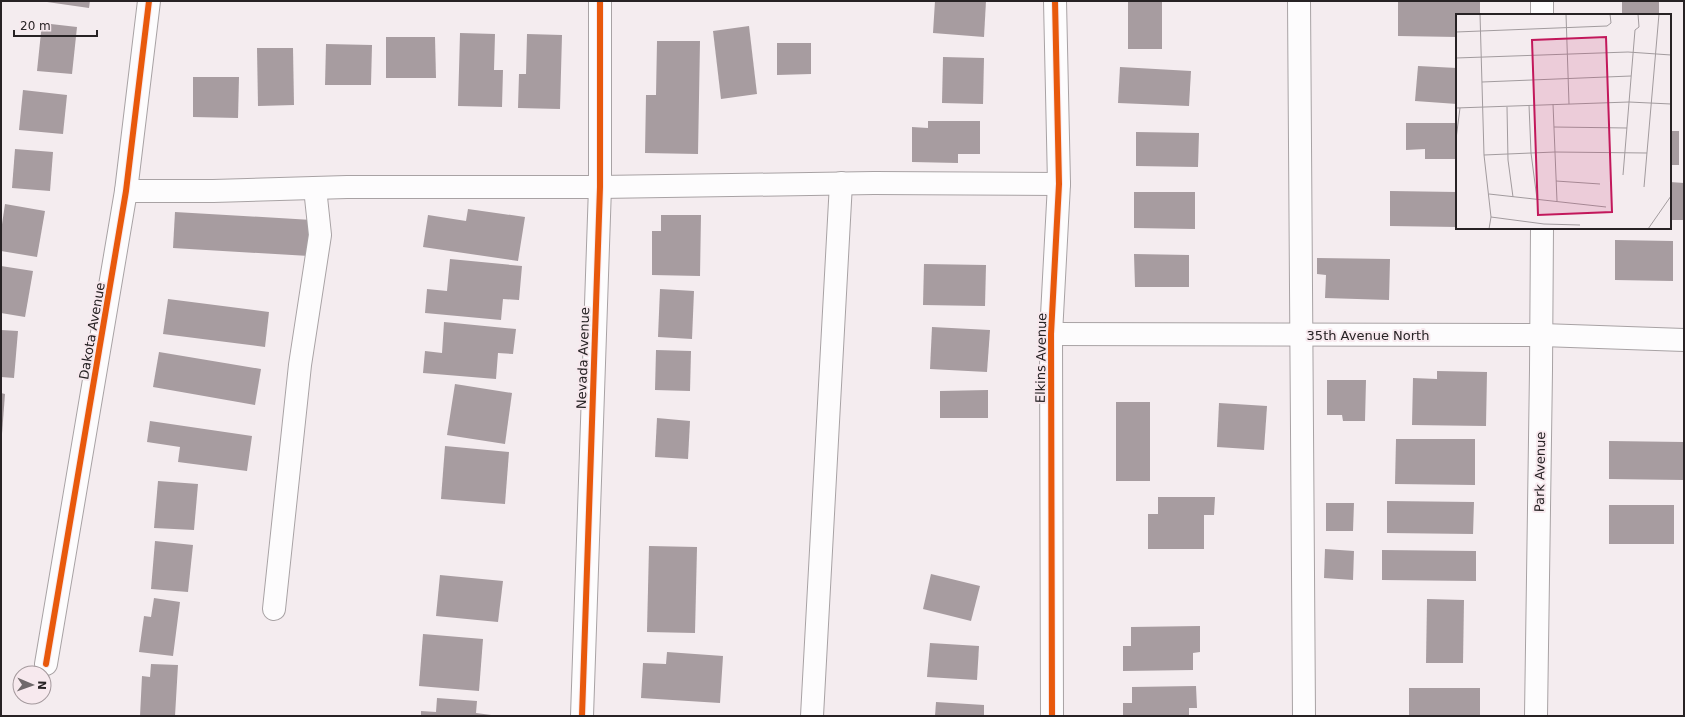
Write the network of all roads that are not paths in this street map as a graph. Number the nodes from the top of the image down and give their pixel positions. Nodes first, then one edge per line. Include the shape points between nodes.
1 (149, 1) edge
2 (600, 1) edge
3 (1055, 1) edge
4 (1299, 1) edge
5 (1542, 1) edge
6 (1542, 14) edge
7 (841, 183) junction
8 (1058, 184) junction
9 (600, 187) junction
10 (315, 188) junction
11 (126, 191) junction
12 (1542, 229) edge
13 (1052, 334) junction
14 (1302, 334) junction
15 (1542, 335) junction
16 (1684, 340) edge
17 (274, 608) dead end
18 (46, 664) dead end
19 (582, 716) edge
20 (812, 716) edge
21 (1052, 716) edge
22 (1304, 716) edge
23 (1536, 716) edge

1 - 11 street, Dakota Avenue
2 - 9 street, Nevada Avenue
3 - 8 street, Elkins Avenue
4 - 14 street
5 - 6 street
7 - 8 street
7 - 9 street
7 - 20 street
8 - 13 street, Elkins Avenue
9 - 10 street
9 - 19 street, Nevada Avenue
10 - 11 street
10 - 17 street via 320,235 300,365
11 - 18 street, Dakota Avenue
12 - 15 street, Park Avenue
13 - 14 street, 35th Avenue North
13 - 21 street, Elkins Avenue
14 - 15 street, 35th Avenue North
14 - 22 street
15 - 16 street, 35th Avenue North
15 - 23 street, Park Avenue

